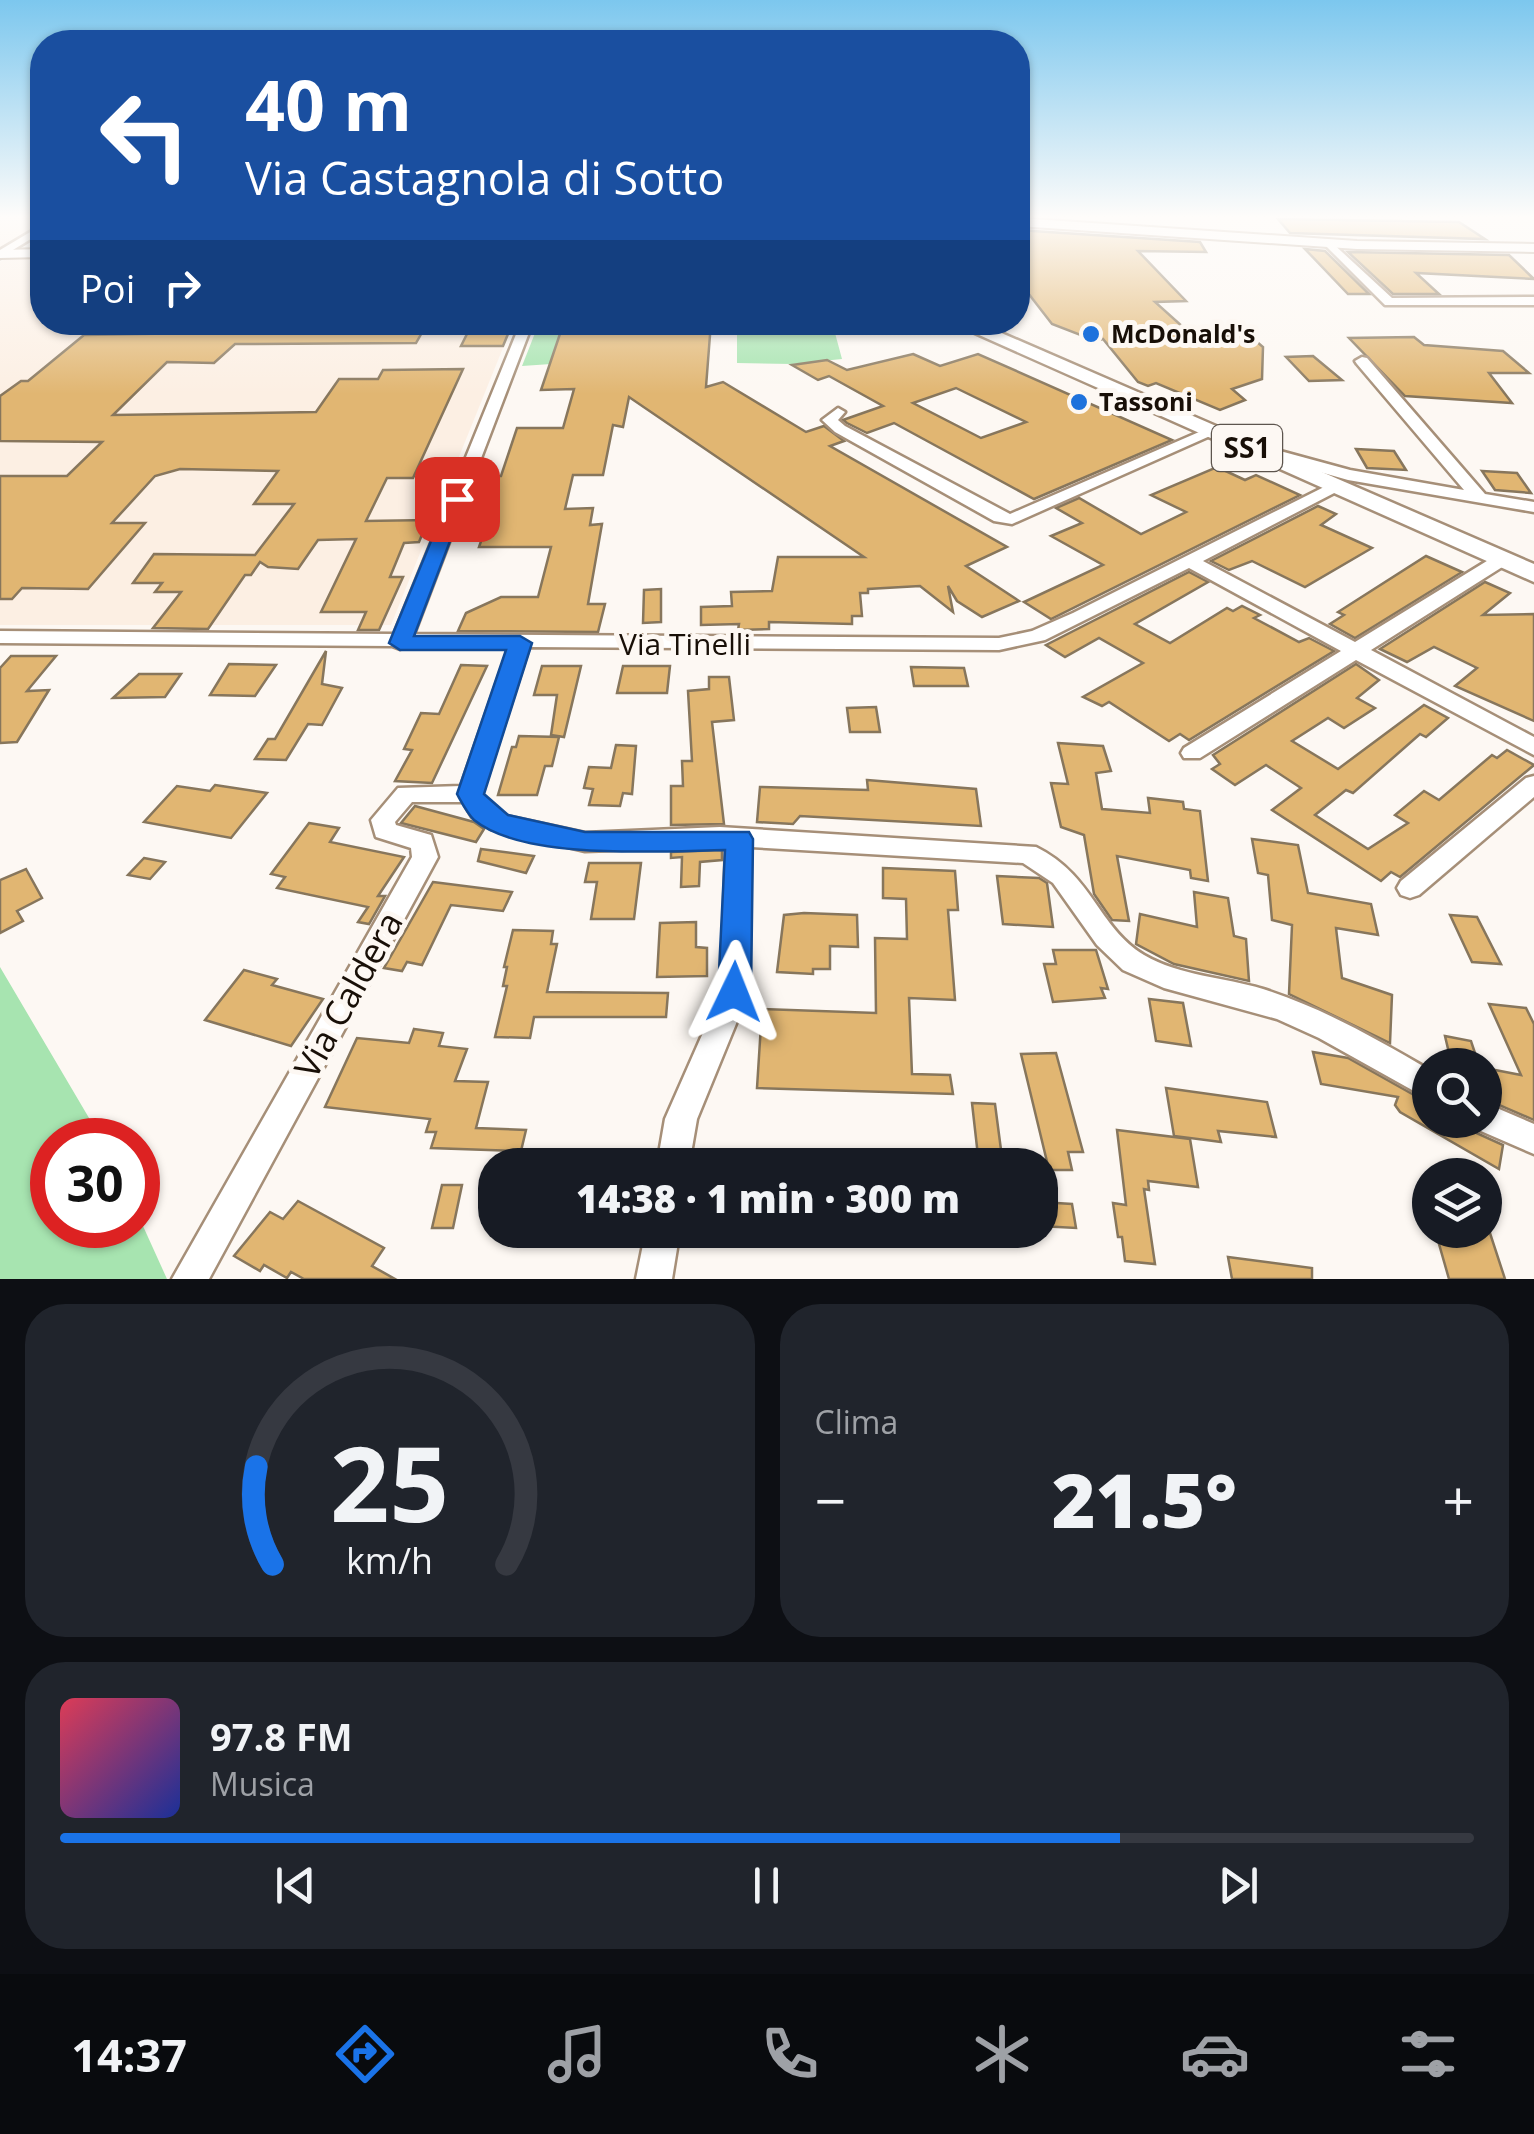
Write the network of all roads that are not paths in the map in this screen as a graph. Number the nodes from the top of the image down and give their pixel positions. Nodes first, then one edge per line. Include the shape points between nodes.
1 (1362, 275) edge
2 (1534, 301) edge
3 (1519, 302) junction
4 (1534, 313) edge
5 (522, 335) edge
6 (989, 335) edge
7 (1362, 360) dead end
8 (838, 412) dead end
9 (1211, 432) junction
10 (1243, 446) junction
11 (1334, 487) junction
12 (1479, 496) junction
13 (1534, 507) edge
14 (1502, 560) junction
15 (1189, 561) junction
16 (1534, 574) edge
17 (0, 637) edge
18 (400, 643) junction
19 (520, 643) junction
20 (1357, 650) junction
21 (1534, 746) edge
22 (1192, 753) dead end
23 (1534, 784) edge
24 (470, 794) junction
25 (739, 839) junction
26 (1410, 888) dead end
27 (1412, 1076) edge
28 (1502, 1125) edge
29 (1534, 1139) edge
30 (677, 1148) edge
31 (659, 1248) edge
32 (190, 1279) edge
33 (654, 1279) edge

1 - 3 street via 1389,302
2 - 3 street
3 - 4 street
5 - 18 street
6 - 9 main road, SS1
7 - 12 street
8 - 9 street via 829,420 840,430 1006,519
9 - 10 main road, SS1
10 - 11 main road, SS1
10 - 12 street via 1348,474
11 - 14 main road, SS1
11 - 15 street, Via Tinelli
12 - 13 street
14 - 16 main road, SS1
14 - 20 street
15 - 19 street, Via Tinelli via 1052,630 999,644
15 - 20 street
17 - 18 street, Via Tinelli
18 - 19 street, Via Tinelli
19 - 24 street
20 - 21 street
20 - 22 street
23 - 26 street
24 - 25 street via 500,823 585,842
24 - 32 street, Via Caldera via 406,794 384,820 386,831 422,842 425,857
25 - 27 street via 1027,854 1065,880 1128,960 1295,1012
25 - 30 street via 734,992
28 - 29 street
31 - 33 street

